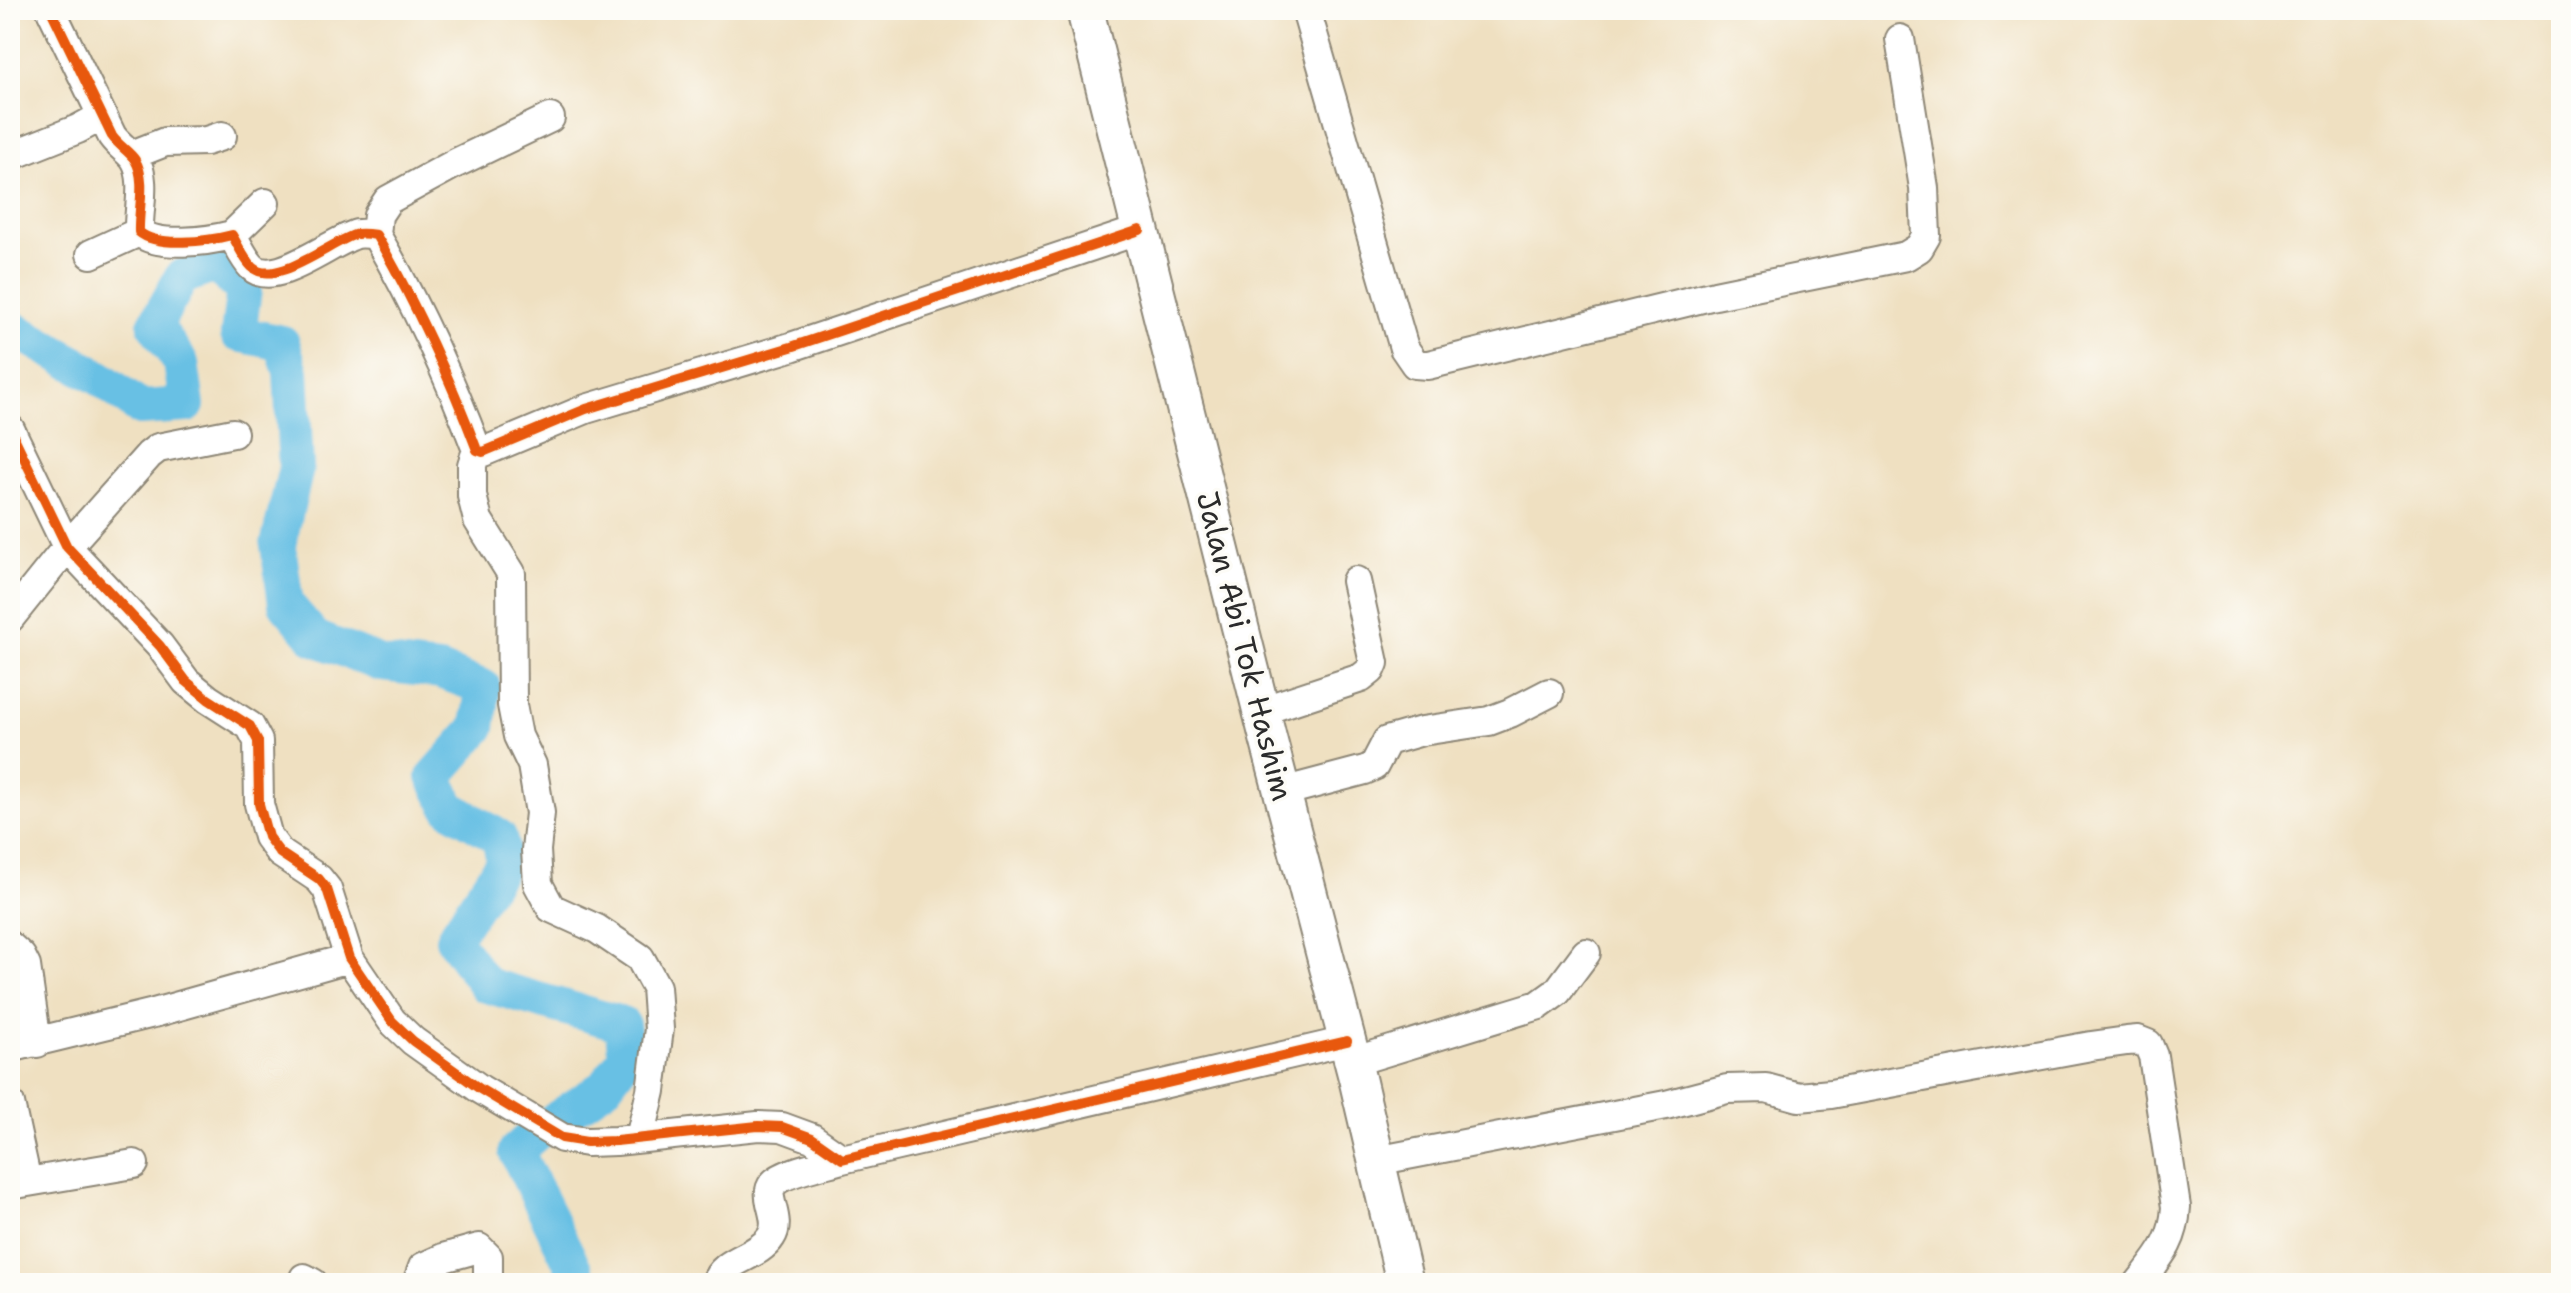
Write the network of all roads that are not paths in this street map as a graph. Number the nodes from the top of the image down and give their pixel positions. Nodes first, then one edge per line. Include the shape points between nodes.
1 (51, 10) edge
2 (1085, 10) edge
3 (1306, 10) edge
4 (1900, 39) dead end
5 (102, 116) junction
6 (550, 118) dead end
7 (222, 136) dead end
8 (132, 155) junction
9 (10, 156) edge
10 (265, 203) dead end
11 (1140, 230) junction
12 (139, 232) junction
13 (232, 235) junction
14 (376, 235) junction
15 (91, 254) dead end
16 (10, 429) edge
17 (233, 433) dead end
18 (477, 450) junction
19 (67, 547) junction
20 (1356, 581) dead end
21 (10, 618) edge
22 (1549, 693) dead end
23 (1261, 711) junction
24 (1282, 792) junction
25 (10, 946) edge
26 (1586, 953) dead end
27 (349, 958) junction
28 (23, 1046) edge
29 (1350, 1051) junction
30 (10, 1104) edge
31 (640, 1138) junction
32 (842, 1159) junction
33 (1376, 1161) junction
34 (134, 1164) dead end
35 (18, 1184) edge
36 (417, 1283) edge
37 (488, 1283) edge
38 (716, 1283) edge
39 (1405, 1283) edge
40 (2139, 1283) edge

1 - 5 street
2 - 11 main road, Jalan Abi Tok Hashim
3 - 4 street via 1404,348 1415,364 1428,365 1728,292 1906,256 1919,248 1926,236 1924,188
5 - 8 street via 119,147
5 - 9 street
6 - 14 street via 388,200 378,215
7 - 8 street via 165,142
8 - 12 street via 141,177
10 - 13 street
11 - 18 street via 791,347 586,409
11 - 23 main road, Jalan Abi Tok Hashim
12 - 13 street via 156,240
12 - 15 street
13 - 14 street via 253,268 265,273 359,233
14 - 18 street via 453,387
16 - 19 street
17 - 19 street via 158,448
18 - 31 street via 472,496 478,520 511,573 512,705 518,736 532,765 540,813 538,884 551,908 597,929 640,958 656,987 659,1029
19 - 21 street
19 - 27 street via 186,681 250,726 258,741 259,804 268,837 280,853 327,889
20 - 23 street via 1374,663 1371,670 1361,678
22 - 24 street via 1489,721 1387,741 1374,766
23 - 24 main road, Jalan Abi Tok Hashim
24 - 29 main road, Jalan Abi Tok Hashim
25 - 28 street via 26,966
26 - 29 street via 1557,992 1539,1005
27 - 28 street
27 - 31 street via 392,1021 467,1081 562,1138
29 - 32 street
29 - 33 main road, Jalan Abi Tok Hashim
30 - 35 street
31 - 32 street via 782,1127 812,1138
32 - 38 street via 773,1184 769,1192 776,1229 756,1251 723,1269
33 - 39 main road, Jalan Abi Tok Hashim
33 - 40 street via 1727,1089 1766,1088 1799,1097 1831,1094 2138,1040 2148,1044 2153,1056 2176,1207 2167,1249
34 - 35 street
36 - 37 street via 423,1267 479,1248 488,1257

